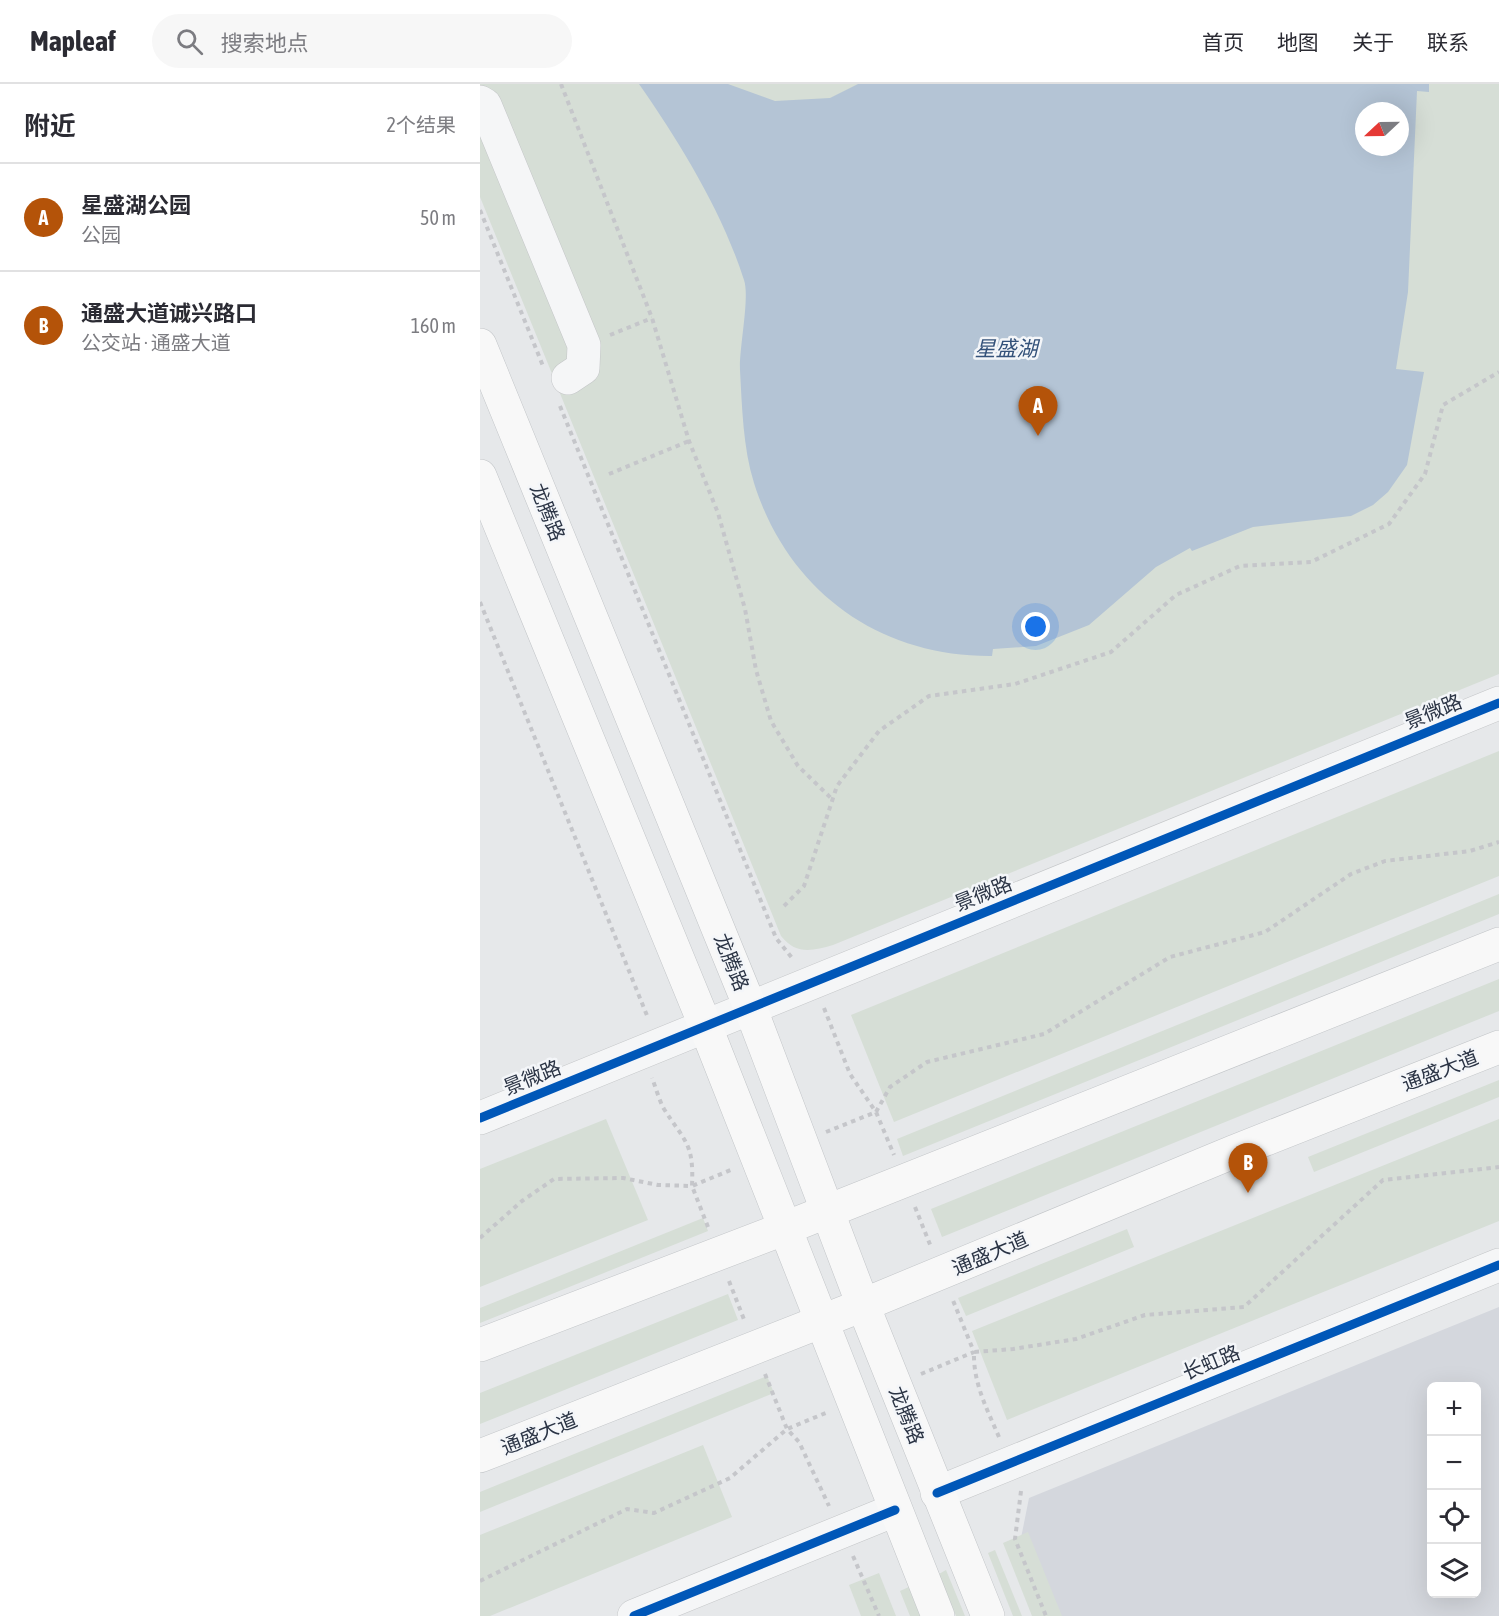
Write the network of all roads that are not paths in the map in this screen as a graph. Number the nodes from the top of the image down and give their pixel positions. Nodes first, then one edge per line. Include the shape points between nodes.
1 (480, 102) edge
2 (480, 345) edge
3 (557, 384) road end
4 (480, 476) edge
5 (1499, 704) edge
6 (1499, 944) edge
7 (750, 1007) junction
8 (705, 1025) junction
9 (1499, 1047) edge
10 (480, 1118) edge
11 (827, 1209) junction
12 (783, 1229) junction
13 (1499, 1265) edge
14 (863, 1305) junction
15 (820, 1320) junction
16 (480, 1345) edge
17 (480, 1456) edge
18 (937, 1493) junction
19 (895, 1510) junction
20 (634, 1616) edge
21 (938, 1616) edge
22 (988, 1616) edge

1 - 3 street via 485,105 584,345 583,368
2 - 7 main road, 龙腾路
4 - 8 main road
5 - 7 street, 景微路
6 - 11 main road
7 - 8 street, 景微路
7 - 11 main road, 龙腾路
8 - 10 street, 景微路
8 - 12 main road
9 - 14 main road, 通盛大道
11 - 12 main road
11 - 14 main road, 龙腾路
12 - 15 main road
12 - 16 main road
13 - 18 street, 长虹路
14 - 15 main road, 通盛大道
14 - 18 main road, 龙腾路
15 - 17 main road, 通盛大道
15 - 19 main road
18 - 22 main road, 龙腾路
19 - 20 street
19 - 21 main road

